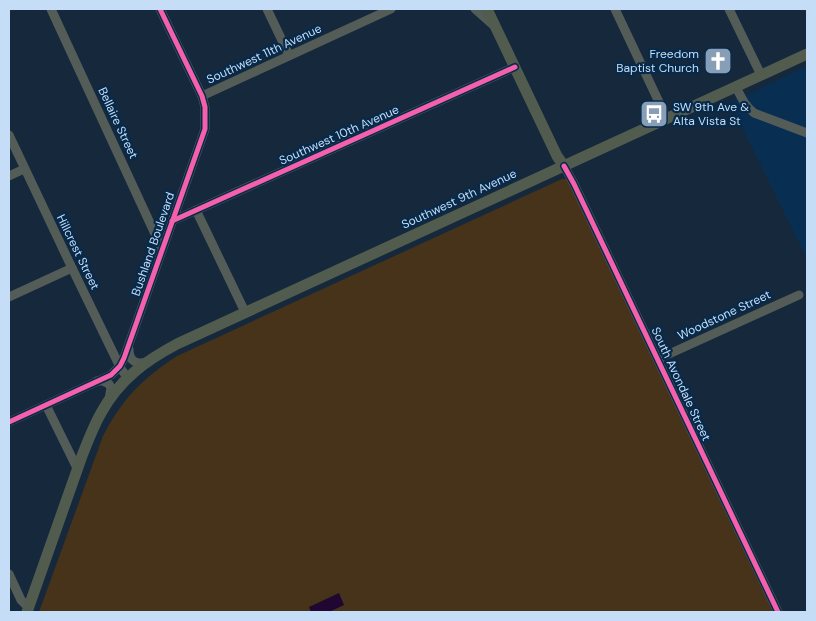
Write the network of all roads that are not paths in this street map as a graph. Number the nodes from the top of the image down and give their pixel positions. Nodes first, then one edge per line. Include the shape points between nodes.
1 (51, 9) edge
2 (160, 9) edge
3 (267, 9) edge
4 (391, 9) edge
5 (475, 9) edge
6 (487, 9) edge
7 (614, 9) edge
8 (729, 9) edge
9 (379, 11) edge
10 (497, 29) junction
11 (807, 54) edge
12 (289, 55) junction
13 (515, 66) junction
14 (761, 75) junction
15 (736, 86) junction
16 (202, 96) junction
17 (667, 119) junction
18 (807, 133) edge
19 (9, 135) edge
20 (564, 166) junction
21 (24, 169) junction
22 (9, 176) edge
23 (196, 210) junction
24 (172, 222) junction
25 (162, 248) junction
26 (72, 268) junction
27 (799, 294) dead end
28 (9, 297) edge
29 (245, 312) junction
30 (129, 345) junction
31 (658, 359) junction
32 (141, 363) junction
33 (123, 371) junction
34 (97, 381) junction
35 (109, 400) junction
36 (46, 405) junction
37 (9, 422) edge
38 (78, 470) junction
39 (9, 574) edge
40 (28, 610) edge
41 (778, 612) edge

1 - 25 street, Bellaire Street
2 - 16 street
3 - 12 street
4 - 9 street, Southwest 11th Avenue
5 - 10 street
6 - 10 main road, South Avondale Street
7 - 17 street
8 - 14 street
9 - 12 street, Southwest 11th Avenue
10 - 13 main road, South Avondale Street
11 - 14 main road, Southwest 9th Avenue
12 - 16 street, Southwest 11th Avenue
13 - 20 main road, South Avondale Street
13 - 23 street, Southwest 10th Avenue
14 - 15 main road, Southwest 9th Avenue
15 - 17 main road, Southwest 9th Avenue
15 - 18 street via 754,113
16 - 24 street, Bushland Boulevard via 205,129
17 - 20 main road, Southwest 9th Avenue
19 - 21 street, Hillcrest Street
20 - 29 main road, Southwest 9th Avenue
20 - 31 street, South Avondale Street
21 - 22 street
21 - 26 street, Hillcrest Street
23 - 24 street, Southwest 10th Avenue
23 - 29 street
24 - 25 street, Bushland Boulevard
25 - 30 street, Bushland Boulevard
26 - 28 street
26 - 33 street, Hillcrest Street
27 - 31 street, Woodstone Street
29 - 32 main road, Southwest 9th Avenue
30 - 32 street via 130,358
30 - 33 street, Bushland Boulevard
31 - 41 street, South Avondale Street
32 - 33 main road, Southwest 9th Avenue
33 - 34 street, Southwest 9th Avenue
33 - 35 main road, Bushland Boulevard
34 - 35 street via 109,384
34 - 36 street, Southwest 9th Avenue
35 - 38 main road, Bushland Boulevard via 92,431
36 - 37 street, Southwest 9th Avenue
36 - 38 street
38 - 40 main road, Bushland Boulevard
39 - 40 street

